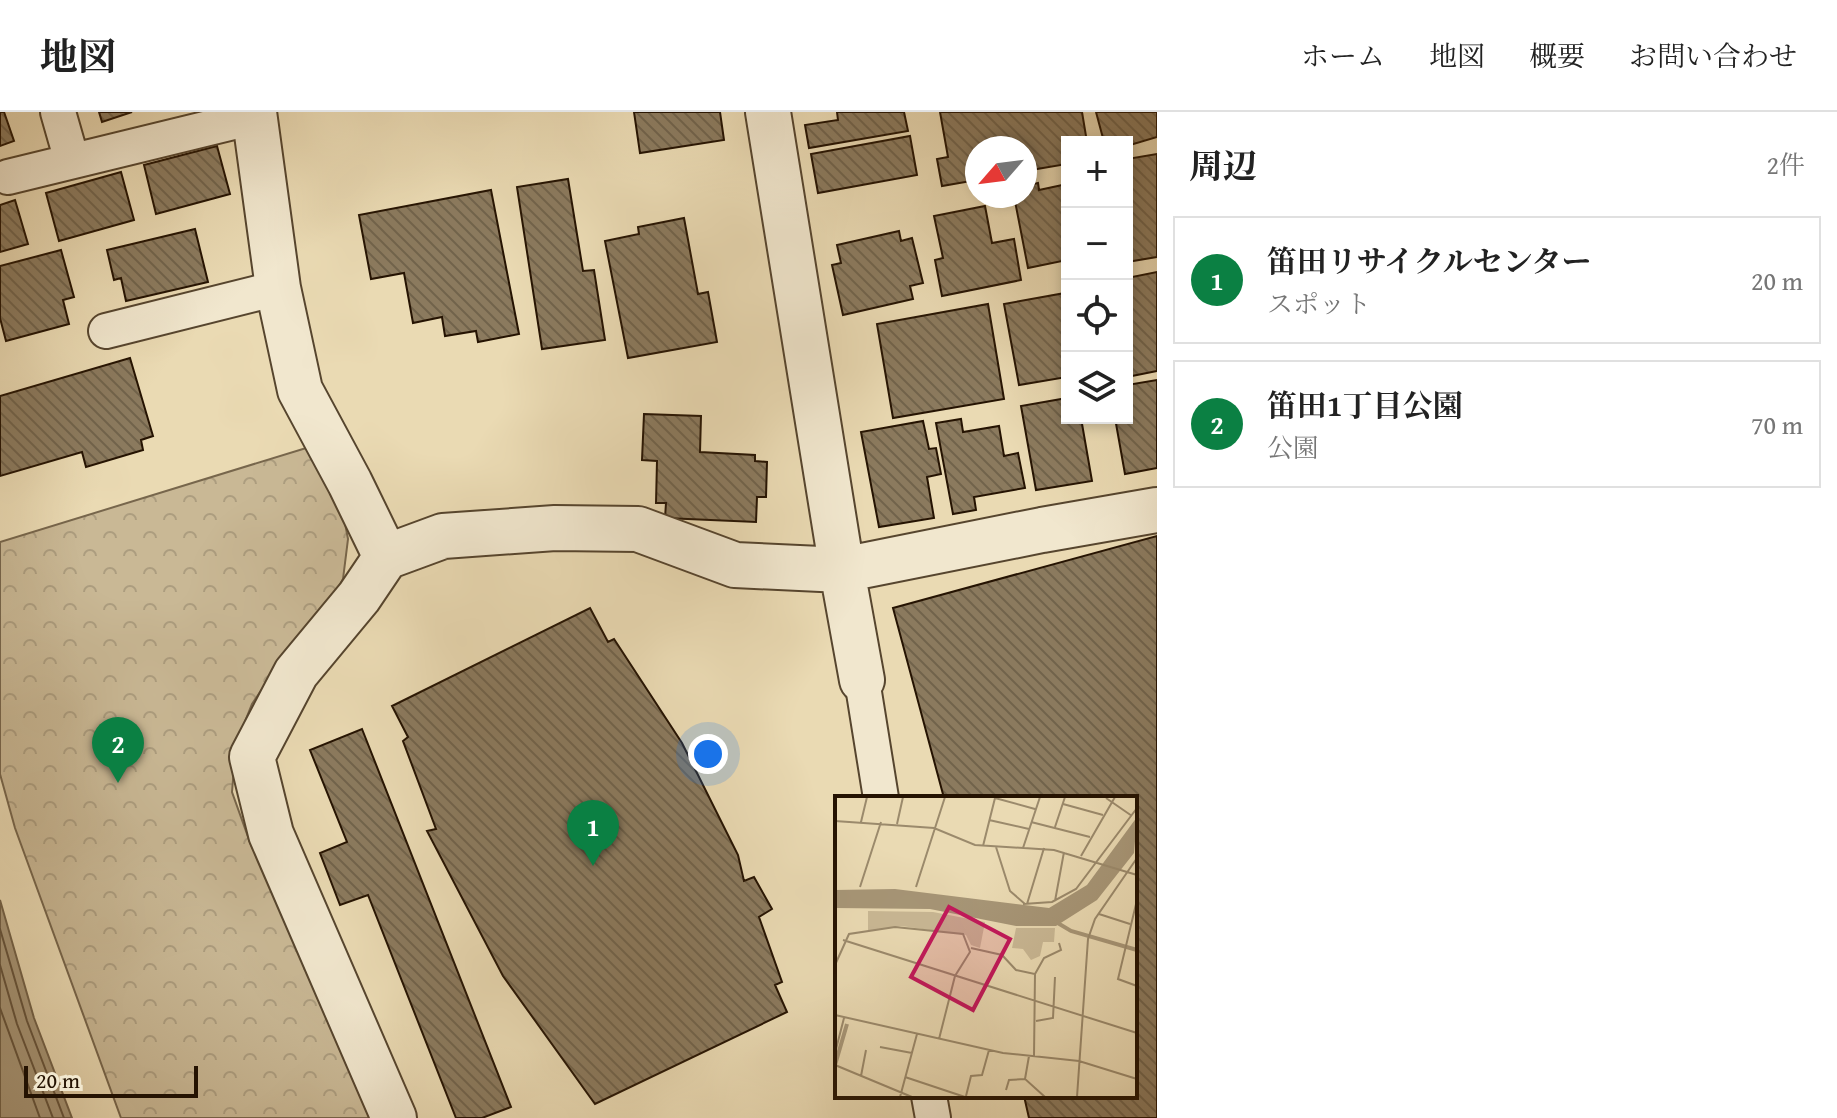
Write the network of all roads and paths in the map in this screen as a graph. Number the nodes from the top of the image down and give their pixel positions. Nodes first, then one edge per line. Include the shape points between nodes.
1 (58, 112) edge
2 (768, 112) edge
3 (254, 114) edge
4 (72, 161) junction
5 (8, 177) dead end
6 (278, 288) junction
7 (106, 331) dead end
8 (1157, 510) edge
9 (386, 557) junction
10 (842, 570) junction
11 (862, 680) joint
12 (881, 796) edge
13 (929, 1098) edge
14 (394, 1118) edge
15 (933, 1118) edge

1 - 4 lane
2 - 10 street
3 - 4 lane
3 - 6 street
4 - 5 lane
6 - 7 lane
6 - 9 street via 300,390
8 - 10 street
9 - 10 street via 443,536 638,529 735,565
9 - 14 street via 296,673 252,757 271,834
10 - 11 street
11 - 12 lane
13 - 15 lane

